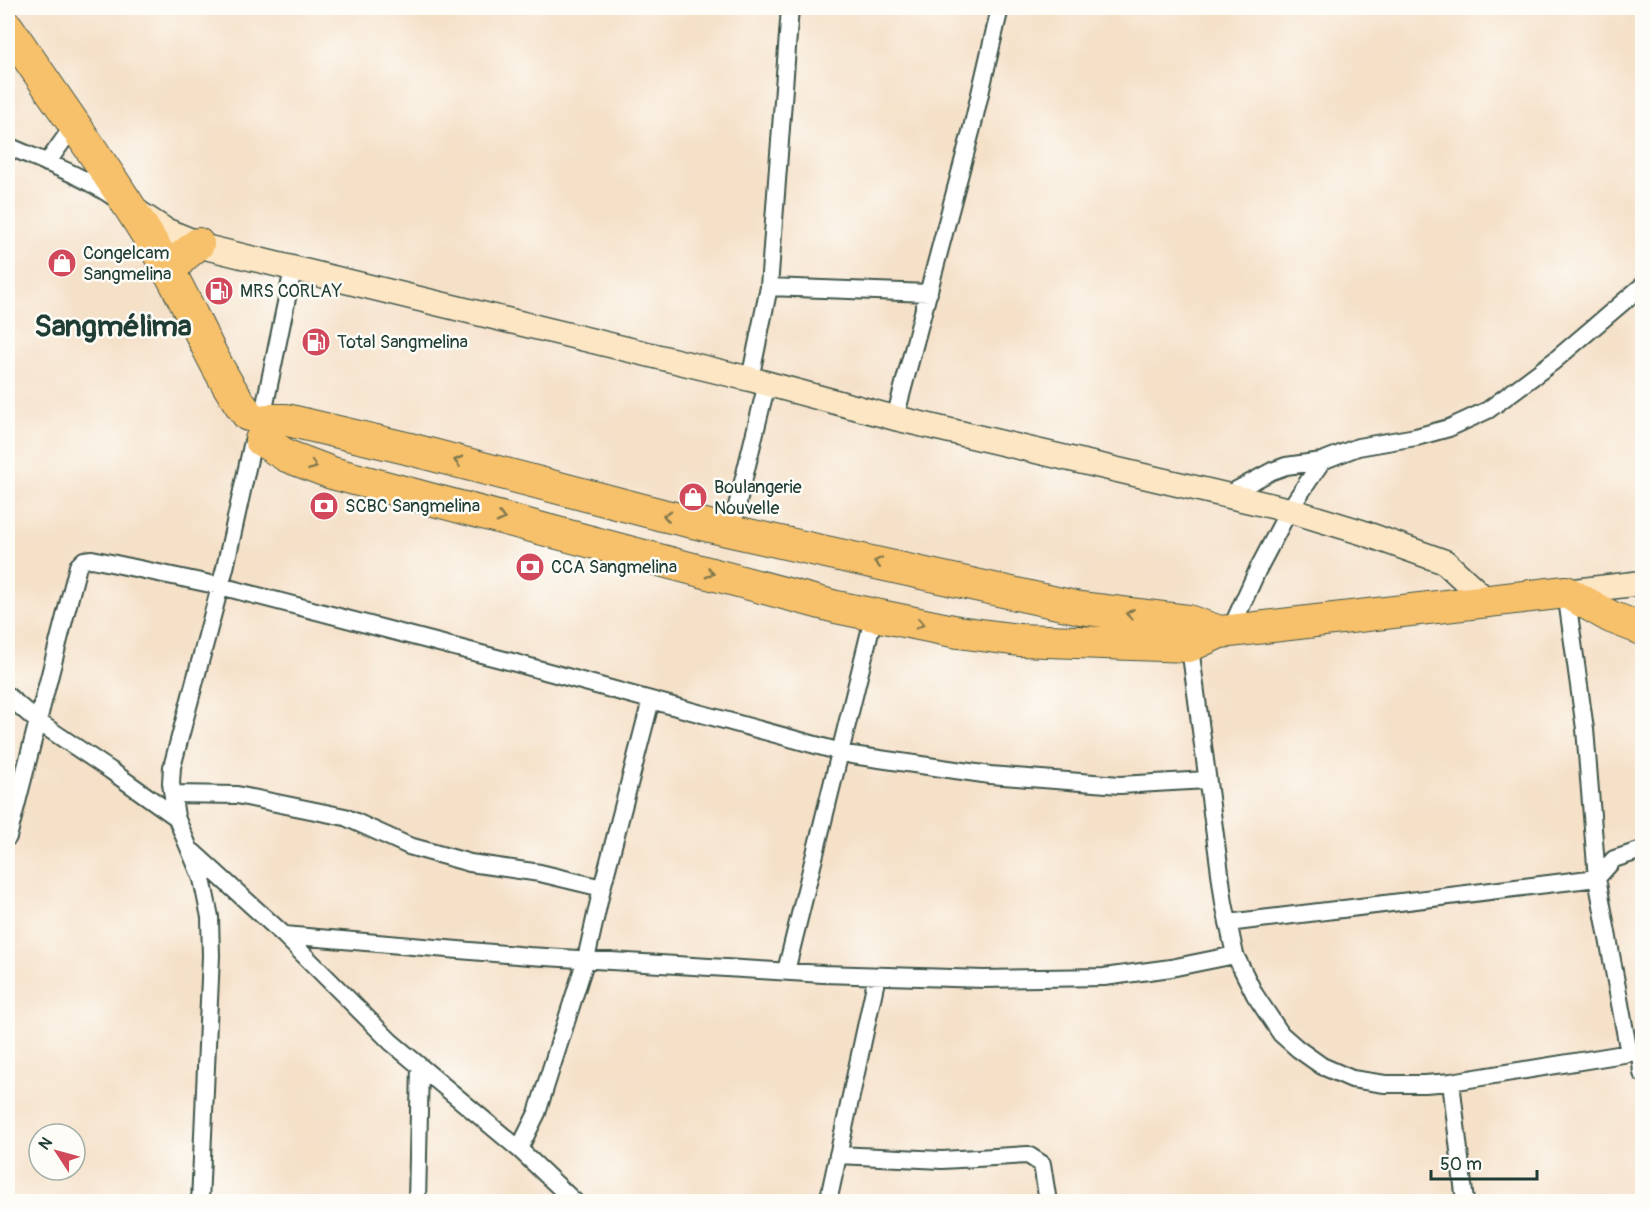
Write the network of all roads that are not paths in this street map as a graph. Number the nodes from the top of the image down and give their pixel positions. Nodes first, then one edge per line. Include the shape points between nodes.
1 (790, 8) edge
2 (1000, 8) edge
3 (8, 27) edge
4 (74, 125) junction
5 (8, 146) edge
6 (47, 163) junction
7 (131, 208) junction
8 (198, 244) junction
9 (293, 268) junction
10 (170, 273) junction
11 (1642, 286) edge
12 (769, 287) junction
13 (928, 293) junction
14 (758, 381) junction
15 (895, 418) junction
16 (259, 426) junction
17 (1322, 461) junction
18 (540, 483) junction
19 (1227, 495) junction
20 (1289, 510) junction
21 (531, 526) junction
22 (731, 531) junction
23 (785, 542) junction
24 (1642, 583) edge
25 (220, 586) junction
26 (772, 590) junction
27 (1566, 592) junction
28 (1488, 602) junction
29 (873, 615) junction
30 (1642, 629) edge
31 (1225, 632) junction
32 (1189, 634) junction
33 (8, 696) edge
34 (651, 700) junction
35 (37, 721) junction
36 (840, 752) junction
37 (1207, 780) junction
38 (173, 794) junction
39 (176, 817) junction
40 (8, 837) edge
41 (189, 848) junction
42 (1642, 850) edge
43 (1597, 878) junction
44 (602, 888) junction
45 (1228, 923) junction
46 (284, 935) junction
47 (1235, 955) junction
48 (586, 959) junction
49 (786, 971) junction
50 (877, 976) junction
51 (1637, 1052) edge
52 (420, 1066) junction
53 (1642, 1073) edge
54 (1451, 1082) junction
55 (519, 1149) junction
56 (838, 1155) junction
57 (200, 1202) edge
58 (417, 1202) edge
59 (575, 1202) edge
60 (828, 1202) edge
61 (1048, 1202) edge
62 (1465, 1202) edge

1 - 12 street
2 - 13 street
3 - 4 highway
4 - 6 street
4 - 7 highway
5 - 6 street
6 - 7 street via 97,185
7 - 8 street via 165,230
7 - 10 highway
8 - 9 street
8 - 10 highway
9 - 14 street
9 - 16 street
10 - 16 highway via 232,394
11 - 17 street via 1554,361 1488,410 1449,428 1358,447
12 - 13 street
12 - 14 street
13 - 15 street
14 - 15 street
14 - 22 street
15 - 19 street
18 -> 16 highway via 286,420
16 -> 21 highway via 287,456
16 - 25 street
17 - 19 street via 1272,471
17 - 20 street
18 - 21 highway
22 -> 18 highway
19 - 20 street
20 - 28 street via 1445,562
20 - 31 street
21 -> 26 highway
22 - 23 highway
23 - 26 highway
32 -> 23 highway
24 - 27 street
25 - 34 street
25 - 35 street via 84,560 78,566
25 - 38 street via 172,767
26 - 29 highway
27 - 28 highway
27 - 30 highway
27 - 43 street via 1585,729
28 - 31 highway
29 -> 32 highway via 1019,640
29 - 36 street
31 - 32 highway
32 - 37 street
33 - 35 street
34 - 36 street
34 - 44 street
35 - 39 street
35 - 40 street
36 - 37 street via 990,775 1120,785
36 - 49 street
37 - 45 street
38 - 39 street
38 - 44 street via 237,795 345,817 409,846 470,863 540,873
39 - 41 street
41 - 46 street
41 - 57 street via 202,879 210,917
42 - 43 street via 1614,859
43 - 45 street
43 - 51 street
44 - 48 street
45 - 47 street
46 - 48 street
46 - 52 street
47 - 50 street via 1104,977
47 - 54 street via 1281,1034 1322,1066 1352,1078 1385,1084
48 - 49 street
48 - 55 street via 537,1113
49 - 50 street
50 - 56 street
51 - 53 street
51 - 54 street
52 - 55 street
52 - 58 street
54 - 62 street
55 - 59 street
56 - 60 street
56 - 61 street via 942,1160 1029,1155 1042,1164

